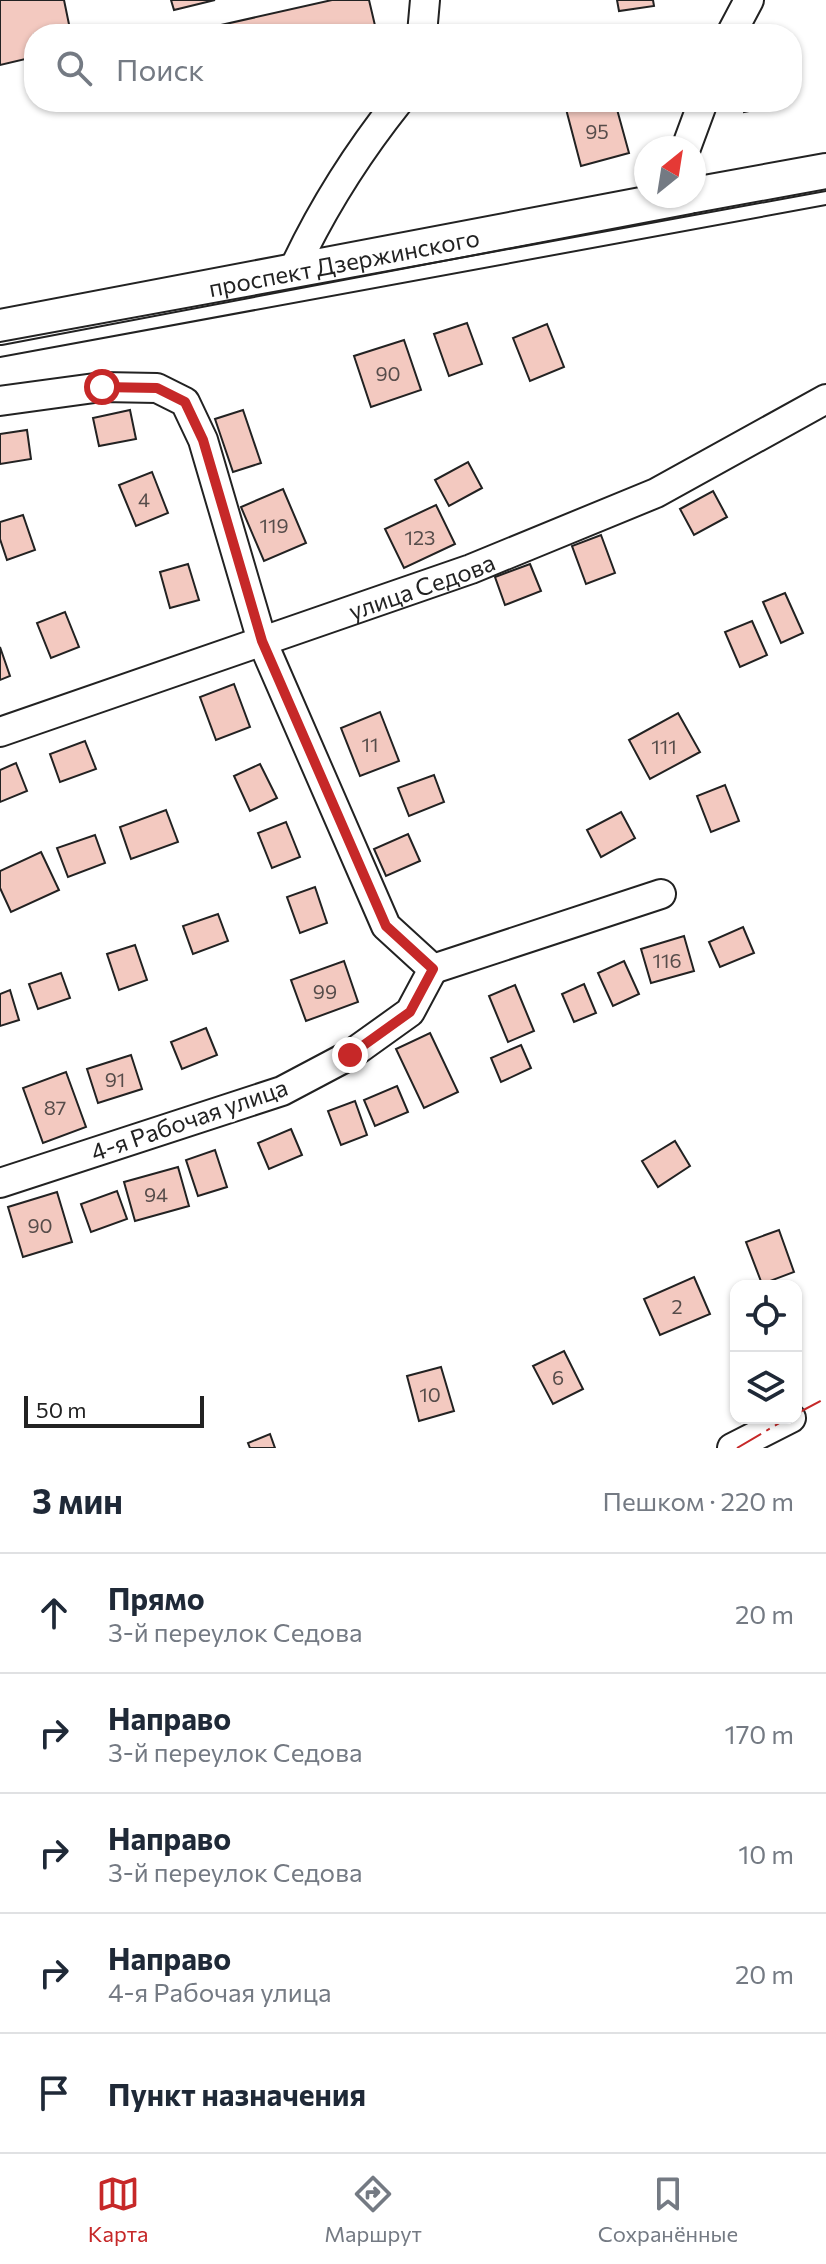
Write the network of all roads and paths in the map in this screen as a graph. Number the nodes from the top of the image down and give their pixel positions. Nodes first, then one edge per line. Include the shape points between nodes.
1 (425, 0) edge
2 (749, 0) edge
3 (423, 24) edge
4 (736, 24) edge
5 (390, 112) edge
6 (699, 112) edge
7 (690, 136) edge
8 (826, 171) edge
9 (706, 192) edge
10 (634, 205) edge
11 (292, 273) junction
12 (0, 327) edge
13 (826, 399) edge
14 (0, 401) edge
15 (262, 641) junction
16 (0, 732) edge
17 (661, 894) dead end
18 (433, 969) junction
19 (0, 1183) edge
20 (779, 1424) edge
21 (732, 1448) edge

1 - 3 street
2 - 4 street
5 - 11 street via 332,192
6 - 7 street
8 - 9 main road, проспект Дзержинского
10 - 11 main road, проспект Дзержинского
11 - 12 main road, проспект Дзержинского
13 - 15 street, улица Седова via 656,493 471,569
14 - 15 street via 102,387 157,388 185,402 203,440
15 - 16 street, улица Седова
15 - 18 street via 386,926
17 - 18 street
18 - 19 street, 4-я Рабочая улица via 410,1012 350,1055 282,1091
20 - 21 street

